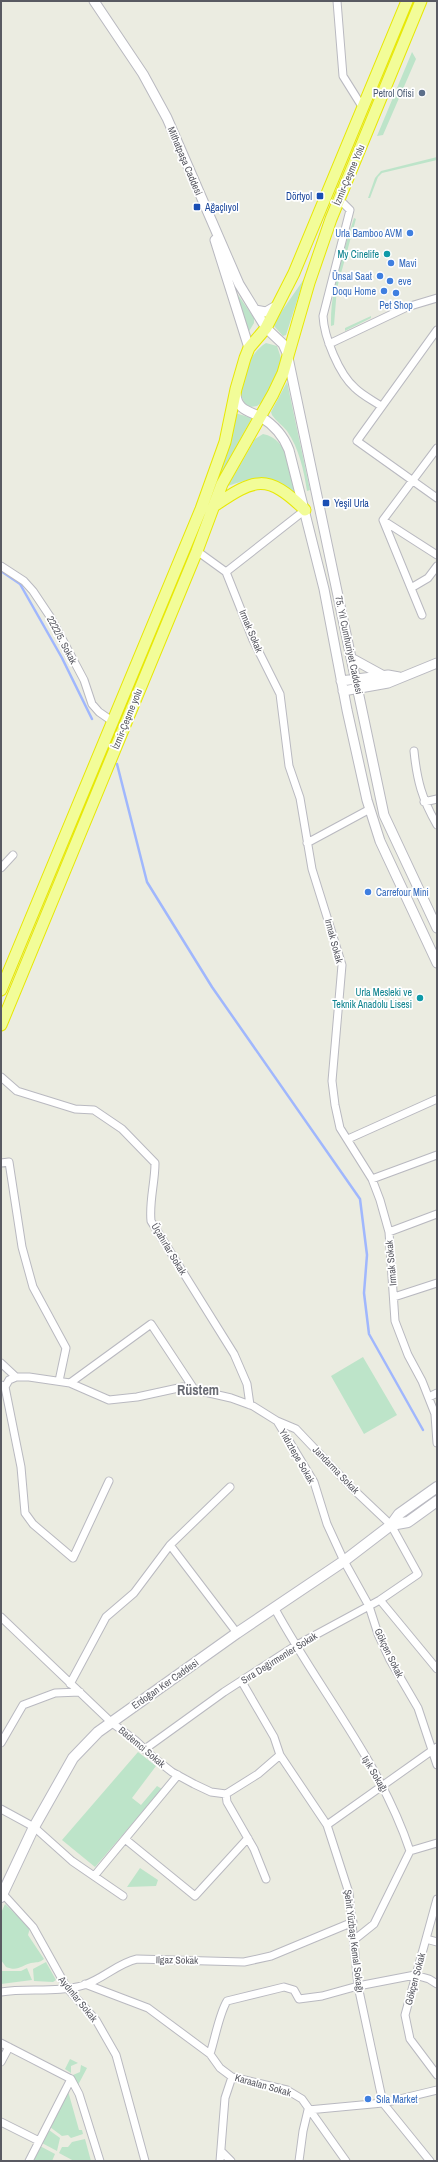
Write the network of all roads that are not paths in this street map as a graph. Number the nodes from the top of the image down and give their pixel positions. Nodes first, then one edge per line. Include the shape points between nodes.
1 (94, 1) edge
2 (337, 1) edge
3 (407, 1) edge
4 (421, 1) edge
5 (363, 108) junction
6 (339, 199) junction
7 (207, 214) junction
8 (437, 298) edge
9 (278, 305) junction
10 (255, 310) junction
11 (266, 328) junction
12 (437, 330) edge
13 (329, 344) junction
14 (249, 348) junction
15 (287, 353) junction
16 (236, 389) junction
17 (381, 406) junction
18 (260, 417) junction
19 (437, 448) edge
20 (413, 481) junction
21 (437, 498) edge
22 (214, 506) junction
23 (305, 510) junction
24 (383, 520) junction
25 (197, 551) junction
26 (437, 556) edge
27 (1, 566) edge
28 (437, 566) edge
29 (226, 572) junction
30 (411, 588) junction
31 (422, 615) dead end
32 (351, 658) junction
33 (437, 663) edge
34 (384, 676) junction
35 (399, 677) junction
36 (341, 681) junction
37 (357, 683) junction
38 (343, 691) junction
39 (112, 721) junction
40 (414, 751) dead end
41 (437, 799) edge
42 (424, 802) junction
43 (370, 809) junction
44 (437, 825) edge
45 (307, 843) junction
46 (12, 854) dead end
47 (1, 868) edge
48 (437, 928) edge
49 (437, 963) edge
50 (1, 990) edge
51 (1, 1025) edge
52 (1, 1077) edge
53 (437, 1099) edge
54 (348, 1139) junction
55 (437, 1155) edge
56 (1, 1163) edge
57 (372, 1179) junction
58 (437, 1214) edge
59 (389, 1232) junction
60 (437, 1283) edge
61 (394, 1297) junction
62 (1, 1362) edge
63 (16, 1377) junction
64 (59, 1381) junction
65 (70, 1384) junction
66 (3, 1386) edge
67 (194, 1389) junction
68 (437, 1393) edge
69 (429, 1397) junction
70 (250, 1405) junction
71 (436, 1417) edge
72 (277, 1421) junction
73 (437, 1443) edge
74 (109, 1481) dead end
75 (230, 1487) dead end
76 (437, 1487) edge
77 (437, 1501) edge
78 (391, 1526) junction
79 (170, 1545) junction
80 (344, 1561) junction
81 (418, 1574) joint
82 (380, 1600) junction
83 (369, 1606) junction
84 (275, 1609) junction
85 (1, 1617) edge
86 (237, 1633) junction
87 (295, 1646) junction
88 (437, 1669) edge
89 (242, 1682) junction
90 (70, 1684) junction
91 (80, 1692) junction
92 (112, 1723) junction
93 (1, 1743) edge
94 (435, 1748) edge
95 (145, 1749) junction
96 (280, 1755) junction
97 (437, 1765) edge
98 (178, 1775) junction
99 (383, 1785) junction
100 (226, 1794) junction
101 (1, 1809) edge
102 (327, 1825) junction
103 (34, 1827) junction
104 (248, 1838) junction
105 (125, 1839) junction
106 (437, 1843) edge
107 (410, 1851) junction
108 (94, 1875) junction
109 (266, 1879) dead end
110 (2, 1896) edge
111 (123, 1896) dead end
112 (437, 1899) edge
113 (353, 1922) junction
114 (426, 1939) junction
115 (354, 1940) junction
116 (437, 1942) edge
117 (415, 1975) junction
118 (85, 1984) junction
119 (437, 1984) edge
120 (358, 1986) junction
121 (67, 1988) junction
122 (1, 1992) edge
123 (1, 2043) edge
124 (9, 2047) junction
125 (210, 2054) junction
126 (1, 2062) edge
127 (437, 2075) edge
128 (232, 2077) junction
129 (71, 2079) junction
130 (437, 2090) edge
131 (383, 2103) junction
132 (308, 2110) junction
133 (1, 2122) edge
134 (38, 2141) junction
135 (220, 2151) junction
136 (28, 2161) edge
137 (100, 2161) edge
138 (144, 2161) edge
139 (220, 2161) edge
140 (231, 2161) edge
141 (300, 2161) edge
142 (346, 2161) edge
143 (430, 2161) edge

1 - 7 street, Mithatpaşa Caddesi via 150,86 167,118
2 - 5 street via 343,76
3 - 5 highway, İzmir-Çeşme Yolu
4 - 6 highway, İzmir-Çeşme Yolu
5 - 9 highway, İzmir-Çeşme Yolu via 294,273
6 - 13 street via 350,210 323,316
6 - 15 highway, İzmir-Çeşme Yolu
7 - 10 street, Mithatpaşa Caddesi via 238,284
7 - 14 street
8 - 13 street via 407,307
9 - 10 street via 266,312
9 - 11 highway, İzmir-Çeşme Yolu
10 - 11 street, Mithatpaşa Caddesi
11 - 14 highway, İzmir-Çeşme Yolu
11 - 15 street, Mithatpaşa Caddesi
12 - 17 street
13 - 17 street via 349,382
14 - 16 highway, İzmir-Çeşme yolu
15 - 18 highway, İzmir-Çeşme Yolu via 283,373
15 - 32 street, 75. Yıl Cumhuriyet Caddesi
16 - 18 street, 75. Yıl Cumhuriyet Caddesi via 236,400 240,406
16 - 39 highway, İzmir-Çeşme yolu via 224,442 201,509
17 - 20 street via 357,441
18 - 22 highway, İzmir-Çeşme yolu via 222,484
18 - 23 street, 75. Yıl Cumhuriyet Caddesi via 284,438
19 - 20 street
20 - 21 street
20 - 24 street
22 - 23 highway via 244,486 262,482 290,496
22 - 25 highway, İzmir-Çeşme yolu
23 - 29 street
23 - 36 street, 75. Yıl Cumhuriyet Caddesi via 324,589
24 - 26 street
24 - 30 street
25 - 29 street
25 - 51 highway, İzmir-Çeşme yolu
27 - 39 street, 2222/5. Sokak via 24,581 33,591 51,618 84,680 92,704 104,717
28 - 30 street via 428,578
29 - 45 street, Irmak Sokak via 253,640 280,694 290,766 300,798
30 - 31 street
32 - 34 street
32 - 37 street, 75. Yıl Cumhuriyet Caddesi
33 - 35 street
34 - 35 street
34 - 37 street
35 - 37 street via 388,683
36 - 37 street
36 - 38 street, 75. Yıl Cumhuriyet Caddesi
37 - 38 street
37 - 48 street, 75. Yıl Cumhuriyet Caddesi via 384,815
38 - 43 street, 75. Yıl Cumhuriyet Caddesi
39 - 50 highway, İzmir-Çeşme yolu
40 - 42 street via 417,778
41 - 42 street
42 - 44 street
43 - 45 street
43 - 49 street, 75. Yıl Cumhuriyet Caddesi via 380,841
45 - 54 street, Irmak Sokak via 312,869 342,965 332,1081 340,1128
46 - 47 street
52 - 70 street, Üçahırlar Sokak via 17,1091 75,1108 94,1110 122,1129 155,1163 155,1184 150,1205 151,1221 234,1354 247,1384
53 - 54 street
54 - 57 street, Irmak Sokak
55 - 57 street
56 - 64 street via 9,1162 22,1247 33,1287 66,1348
57 - 59 street, Irmak Sokak
58 - 59 street
59 - 61 street, Irmak Sokak
60 - 61 street
61 - 69 street, Irmak Sokak via 396,1321 408,1355
62 - 63 street
63 - 64 street, Yıldıztepe Sokak
63 - 66 street
64 - 65 street, Yıldıztepe Sokak
65 - 67 street, Yıldıztepe Sokak via 109,1400 183,1387
65 - 67 street via 151,1324
66 - 74 street via 21,1467 25,1513 33,1524 73,1558
67 - 70 street, Yıldıztepe Sokak
68 - 69 street
69 - 71 street, Irmak Sokak
70 - 72 street, Yıldıztepe Sokak
71 - 73 street, Irmak Sokak
72 - 78 street, Jandarma Sokak via 296,1429
72 - 80 street, Yıldıztepe Sokak via 314,1482 327,1524
75 - 79 street
76 - 78 main road, Erdoğan Ker Caddesi via 399,1514
77 - 78 main road, Erdoğan Ker Caddesi via 408,1522
78 - 80 main road, Erdoğan Ker Caddesi
78 - 81 street, Jandarma Sokak
79 - 86 street
79 - 90 street via 134,1593 106,1617
80 - 83 street, Yıldıztepe Sokak
80 - 84 main road, Erdoğan Ker Caddesi
81 - 82 street, Sıra Değirmenler Sokak
82 - 83 street, Sıra Değirmenler Sokak
82 - 88 street
83 - 87 street, Sıra Değirmenler Sokak
83 - 94 street, Gökçen Sokak via 390,1660 418,1708
84 - 86 main road, Erdoğan Ker Caddesi
84 - 87 street, Işık Sokağı
85 - 90 street, Bademci Sokak
86 - 92 main road, Erdoğan Ker Caddesi via 132,1706
87 - 89 street, Sıra Değirmenler Sokak
87 - 99 street, Işık Sokağı
89 - 95 street, Sıra Değirmenler Sokak via 224,1692
89 - 96 street, Şehit Yüzbaşı Kemal Sokağı via 274,1737
90 - 91 street, Bademci Sokak
91 - 92 street, Bademci Sokak
91 - 93 street via 56,1693 23,1705
92 - 95 street, Bademci Sokak
92 - 103 main road, Erdoğan Ker Caddesi via 98,1732 73,1758
94 - 97 street, Gökçen Sokak
94 - 99 street
95 - 98 street, Bademci Sokak
96 - 100 street via 258,1774
96 - 102 street, Şehit Yüzbaşı Kemal Sokağı
98 - 100 street, Bademci Sokak via 211,1792
98 - 105 street
99 - 102 street
99 - 107 street, Işık Sokağı
100 - 104 street via 227,1802
101 - 103 street
102 - 113 street, Şehit Yüzbaşı Kemal Sokağı via 349,1893
103 - 108 street via 72,1861
103 - 110 main road, Erdoğan Ker Caddesi
104 - 105 street via 195,1896
104 - 109 street
105 - 108 street
106 - 107 street
107 - 115 street via 374,1924
108 - 111 street
110 - 121 street, Aydınlar Sokak via 33,1927
112 - 114 street, Gökçen Sokak
113 - 115 street, Şehit Yüzbaşı Kemal Sokağı
113 - 118 street, Ilgaz Sokak via 271,1956 244,1962 137,1959
114 - 116 street
114 - 117 street, Gökçen Sokak
115 - 120 street, Şehit Yüzbaşı Kemal Sokağı
117 - 119 street
117 - 120 street
117 - 127 street, Gökçen Sokak via 405,2015 410,2039
118 - 121 street, Ilgaz Sokak
118 - 125 street, Karaalan Sokak via 148,2008
120 - 125 street via 322,1996 299,1999 294,1990 284,1987 227,2002 222,2010 220,2025
120 - 131 street, Şehit Yüzbaşı Kemal Sokağı
121 - 122 street, Ilgaz Sokak
121 - 138 street, Aydınlar Sokak via 96,2020 116,2055
123 - 124 street
124 - 126 street
124 - 129 street
125 - 128 street, Karaalan Sokak via 220,2068
128 - 132 street, Karaalan Sokak via 287,2090 302,2099
128 - 135 street via 225,2098
129 - 134 street
129 - 137 street via 79,2094
130 - 131 street
131 - 132 street
131 - 143 street, Şehit Yüzbaşı Kemal Sokağı
132 - 141 street
132 - 142 street, Karaalan Sokak
133 - 134 street
134 - 136 street
135 - 139 street
135 - 140 street

